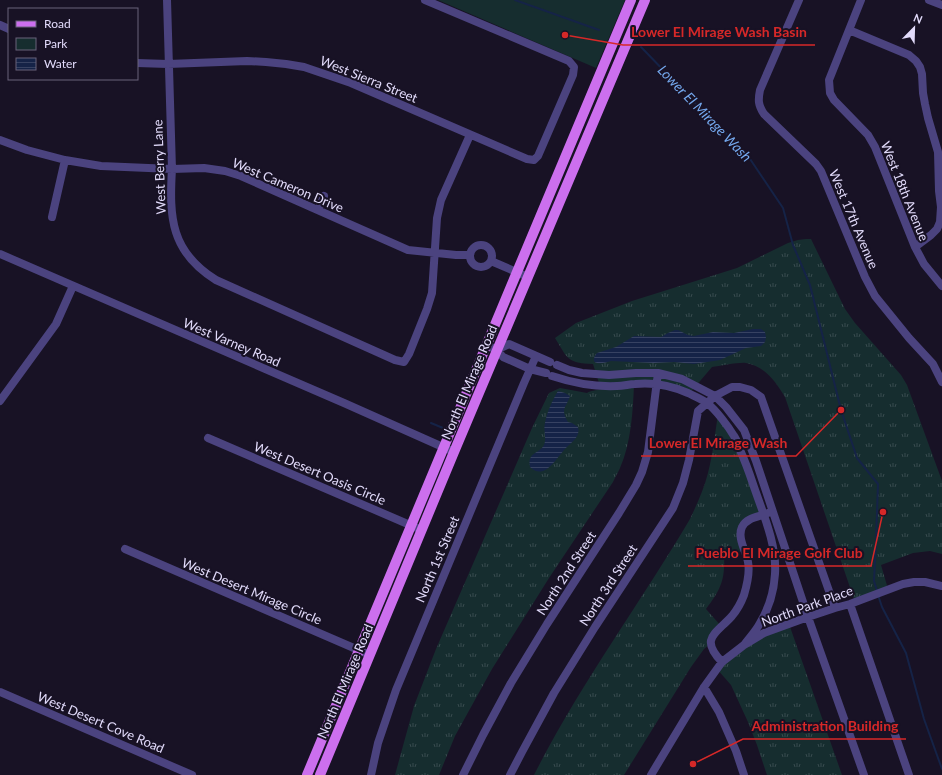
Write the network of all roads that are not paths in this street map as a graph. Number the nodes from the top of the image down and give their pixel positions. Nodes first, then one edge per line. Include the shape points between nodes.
1 (167, 0) edge
2 (425, 0) edge
3 (631, 0) edge
4 (645, 0) edge
5 (799, 0) edge
6 (861, 0) edge
7 (929, 0) edge
8 (941, 3) edge
9 (849, 30) junction
10 (138, 63) edge
11 (168, 64) junction
12 (470, 135) junction
13 (0, 140) edge
14 (65, 160) junction
15 (172, 169) junction
16 (324, 196) dead end
17 (318, 210) junction
18 (52, 217) dead end
19 (915, 247) junction
20 (435, 253) junction
21 (0, 254) edge
22 (470, 255) junction
23 (491, 261) junction
24 (517, 272) junction
25 (528, 277) junction
26 (74, 286) junction
27 (942, 286) edge
28 (486, 345) junction
29 (497, 350) junction
30 (536, 356) junction
31 (530, 369) junction
32 (658, 373) junction
33 (942, 382) edge
34 (657, 384) junction
35 (715, 396) junction
36 (0, 401) edge
37 (707, 403) junction
38 (208, 438) dead end
39 (444, 447) junction
40 (454, 452) junction
41 (772, 511) junction
42 (764, 516) junction
43 (412, 525) junction
44 (422, 530) junction
45 (125, 549) dead end
46 (942, 586) edge
47 (850, 604) junction
48 (835, 608) junction
49 (808, 617) junction
50 (744, 645) junction
51 (360, 650) junction
52 (370, 655) junction
53 (722, 662) junction
54 (704, 687) junction
55 (0, 692) edge
56 (192, 775) edge
57 (307, 775) edge
58 (320, 775) edge
59 (371, 775) edge
60 (463, 775) edge
61 (510, 775) edge
62 (651, 775) edge
63 (744, 775) edge
64 (864, 775) edge
65 (909, 775) edge

1 - 11 street, West Berry Lane
2 - 12 street, West Sierra Street via 569,61 574,67 570,82 534,160
3 - 24 main road, North El Mirage Road
4 - 25 main road, North El Mirage Road
5 - 33 street, West 17th Avenue via 760,90 760,108 821,171 875,296 933,364
6 - 9 street, West 18th Avenue
7 - 8 street
9 - 19 street, West 18th Avenue via 829,80 830,93 868,135 875,147
9 - 19 street via 909,56 920,67 924,104 938,152 941,207 937,229
10 - 11 street, West Sierra Street
11 - 12 street, West Sierra Street via 253,62 304,68 351,83
11 - 15 street, West Berry Lane
12 - 20 street via 441,200
13 - 14 street, West Cameron Drive
14 - 15 street, West Cameron Drive via 101,166
14 - 18 street
15 - 17 street, West Cameron Drive via 204,168 225,171
15 - 20 street, West Berry Lane via 172,215 177,237 194,264 230,287 395,360 404,362 429,303
16 - 17 street
17 - 20 street, West Cameron Drive via 408,250
19 - 27 street, West 18th Avenue via 924,264
20 - 22 street, West Cameron Drive
21 - 26 street, West Varney Road
22 - 23 street via 472,262 478,267 486,266
22 - 23 street via 475,246 486,246 491,250
23 - 24 street
24 - 25 street
24 - 28 main road, North El Mirage Road
25 - 29 main road, North El Mirage Road
26 - 36 street via 56,324
26 - 39 street, West Varney Road
28 - 29 street
28 - 39 main road, North El Mirage Road
29 - 30 street via 509,344
29 - 31 street via 503,357
29 - 40 main road, North El Mirage Road
30 - 31 street, North 1st Street
30 - 32 street via 569,370 594,375
31 - 34 street via 567,381 595,386
31 - 59 street, North 1st Street via 396,690 378,743
32 - 34 street, North 2nd Street
32 - 35 street via 682,379
34 - 37 street via 667,385
34 - 60 street, North 2nd Street via 648,452 639,479 511,683
35 - 37 street, North 3rd Street
35 - 41 street via 744,430
35 - 48 street, North 3rd Street via 732,387 740,387 751,390 761,397
37 - 42 street via 735,436
37 - 61 street, North 3rd Street via 698,411 689,460 673,508 554,694
38 - 43 street, West Desert Oasis Circle
39 - 40 street, West Varney Road
39 - 43 main road, North El Mirage Road
40 - 44 main road, North El Mirage Road
41 - 42 street
41 - 49 street
42 - 50 street via 775,560 773,589 760,624
42 - 53 street via 748,520 740,533 749,563 744,593 733,615 711,639 711,648
43 - 44 street, West Desert Oasis Circle
43 - 51 main road, North El Mirage Road
44 - 52 main road, North El Mirage Road
45 - 51 street, West Desert Mirage Circle
46 - 47 street, North Park Place via 914,582 887,589
47 - 48 street, North Park Place
47 - 65 street
48 - 49 street, North Park Place
49 - 50 street, North Park Place via 764,633
49 - 64 street
50 - 53 street, North Park Place
51 - 52 street, West Desert Mirage Circle
51 - 57 main road, North El Mirage Road
52 - 58 main road, North El Mirage Road
53 - 54 street, North Park Place
54 - 62 street, North Park Place
54 - 63 street via 719,712
55 - 56 street, West Desert Cove Road

